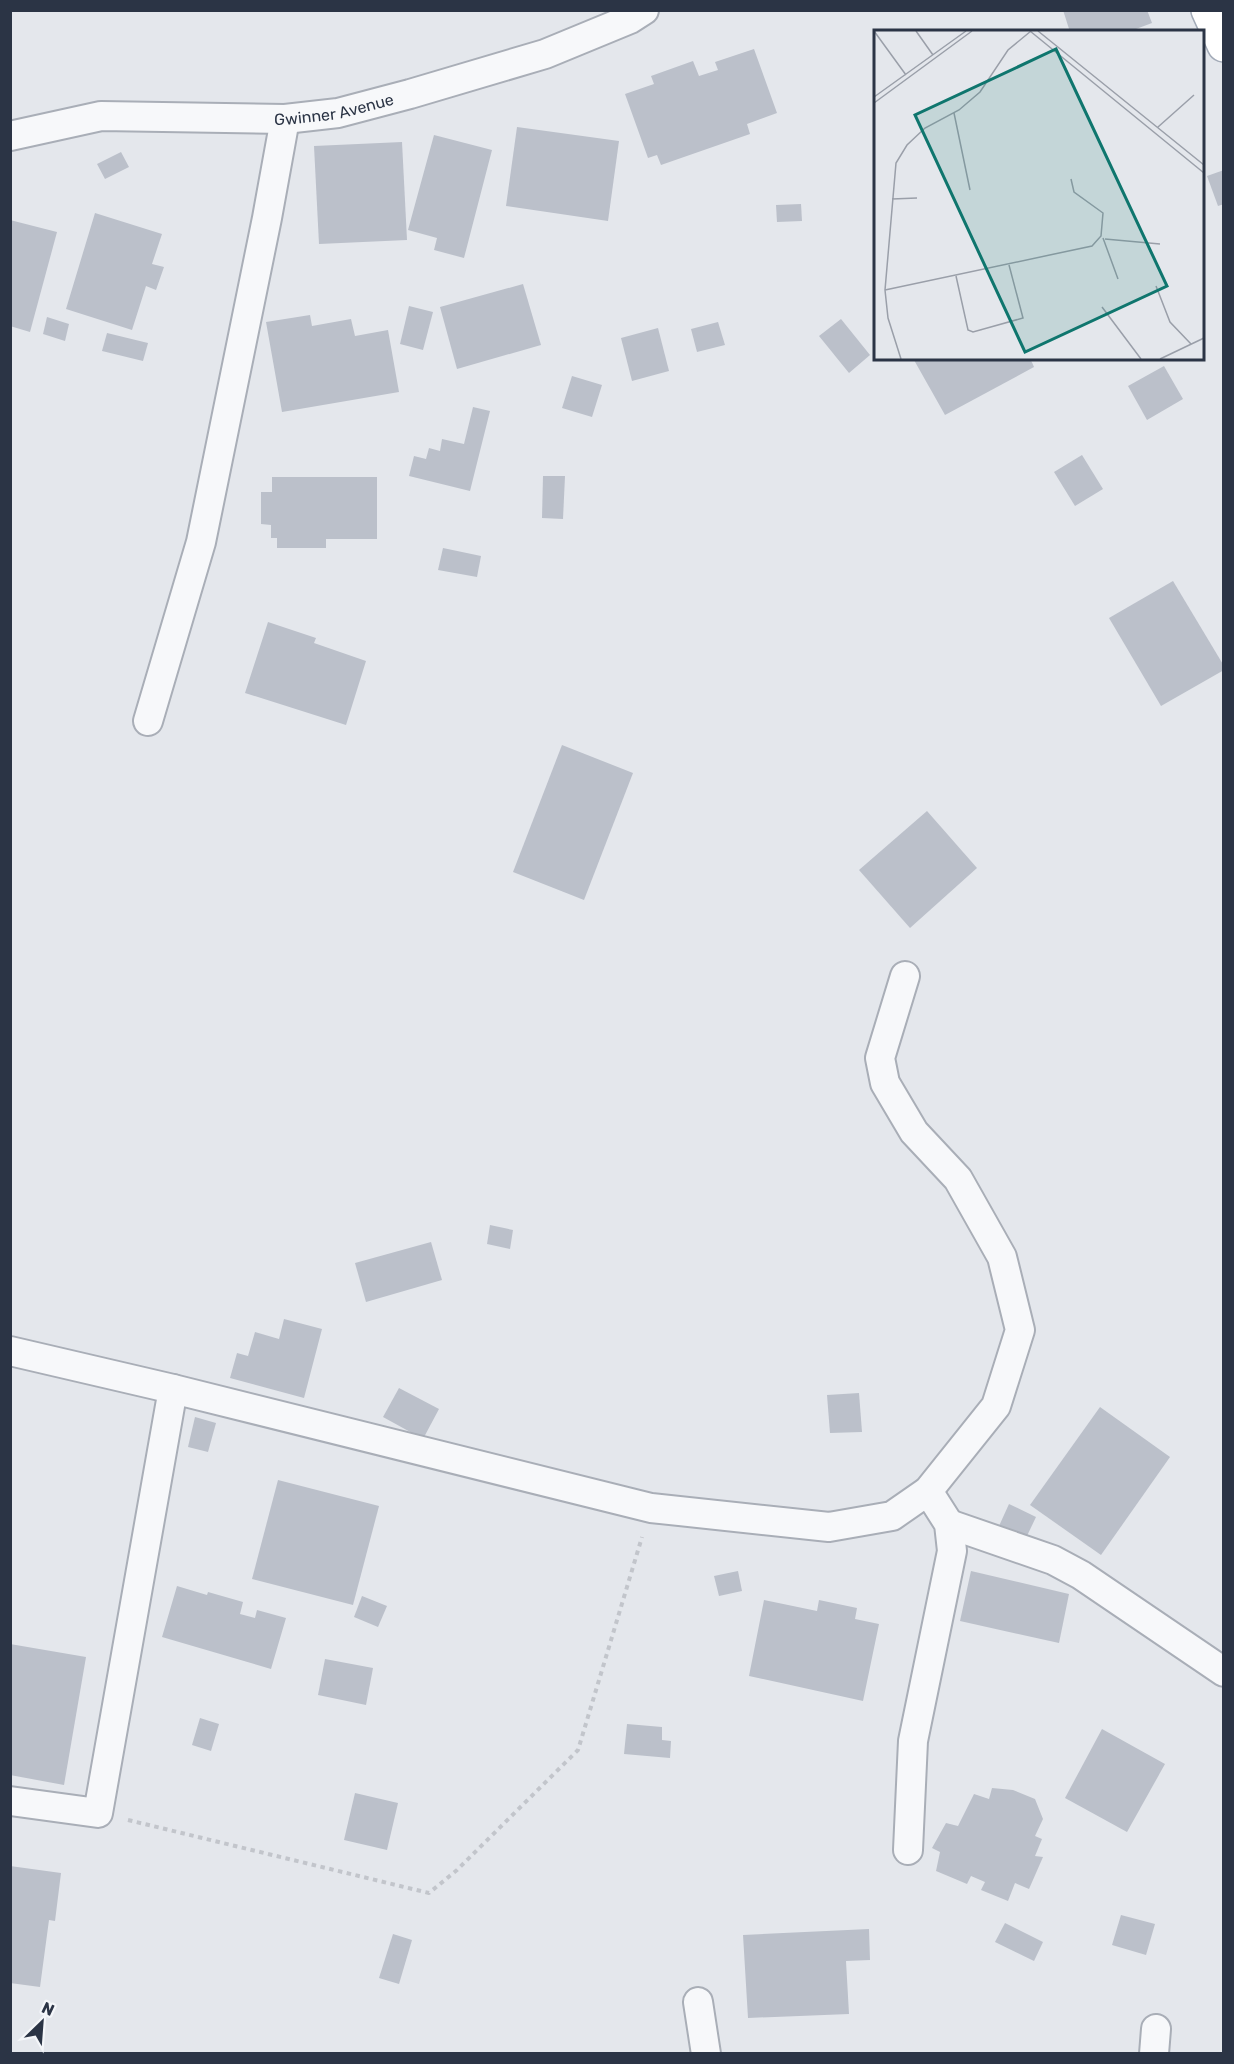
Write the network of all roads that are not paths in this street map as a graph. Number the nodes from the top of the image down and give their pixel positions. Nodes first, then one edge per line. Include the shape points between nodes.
1 (644, 10) edge
2 (1208, 10) edge
3 (1224, 45) edge
4 (285, 119) junction
5 (10, 136) edge
6 (148, 721) dead end
7 (905, 976) dead end
8 (10, 1350) edge
9 (172, 1389) junction
10 (928, 1491) junction
11 (949, 1524) junction
12 (1224, 1672) edge
13 (10, 1801) edge
14 (908, 1850) dead end
15 (698, 2001) dead end
16 (706, 2054) edge

1 - 4 street, Gwinner Avenue via 630,20 545,54 338,113
2 - 3 main road
4 - 5 street, Gwinner Avenue via 101,116
4 - 6 street via 201,542
7 - 10 street via 880,1058 885,1083 914,1132 958,1179 1002,1257 1020,1330 996,1406
8 - 9 street
9 - 10 street via 651,1508 829,1527 892,1516
9 - 13 street via 98,1813
10 - 11 street
11 - 12 street via 1053,1560 1081,1575
11 - 14 street via 952,1551 913,1741
15 - 16 street

